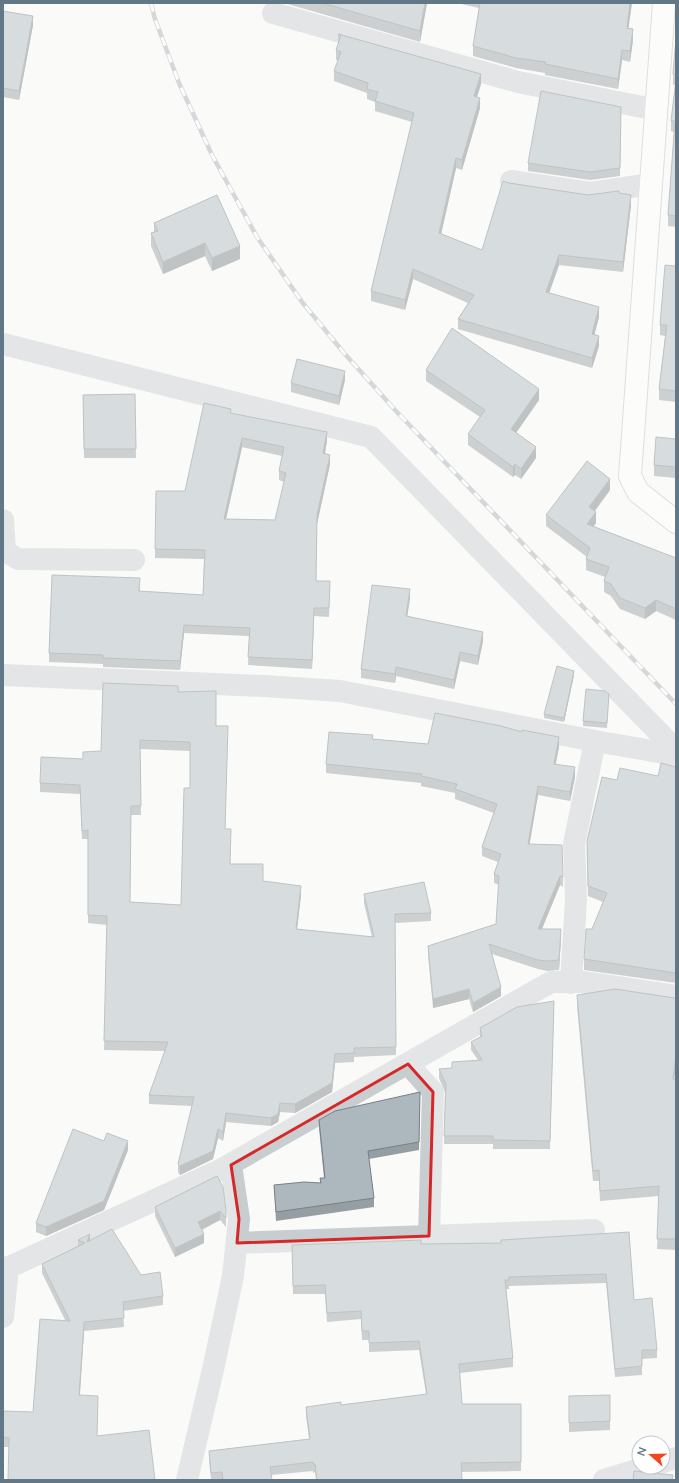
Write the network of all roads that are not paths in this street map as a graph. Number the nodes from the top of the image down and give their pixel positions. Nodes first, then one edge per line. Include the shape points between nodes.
1 (664, 3) edge
2 (273, 13) dead end
3 (656, 106) junction
4 (511, 181) dead end
5 (651, 184) junction
6 (3, 344) edge
7 (3, 520) edge
8 (676, 522) edge
9 (134, 560) dead end
10 (3, 675) edge
11 (595, 741) junction
12 (676, 750) edge
13 (676, 755) edge
14 (571, 983) junction
15 (676, 996) edge
16 (408, 1064) junction
17 (230, 1165) junction
18 (594, 1230) dead end
19 (429, 1236) junction
20 (237, 1243) junction
21 (6, 1268) edge
22 (3, 1317) edge
23 (631, 1472) edge
24 (187, 1480) edge
25 (604, 1480) edge

1 - 3 street
2 - 3 street via 518,82 642,107
3 - 5 street
4 - 5 street via 590,193
5 - 8 street via 630,476 638,492
6 - 12 street via 371,438
7 - 9 street via 5,551 18,559
10 - 11 street via 340,691
11 - 13 street
11 - 14 street via 574,844 576,898
14 - 15 street via 583,982
14 - 16 street via 551,982
16 - 17 street
16 - 19 street via 433,1092
17 - 20 street via 239,1219
17 - 21 street
18 - 19 street
19 - 20 street
20 - 24 street via 234,1276
21 - 22 street
23 - 25 street

